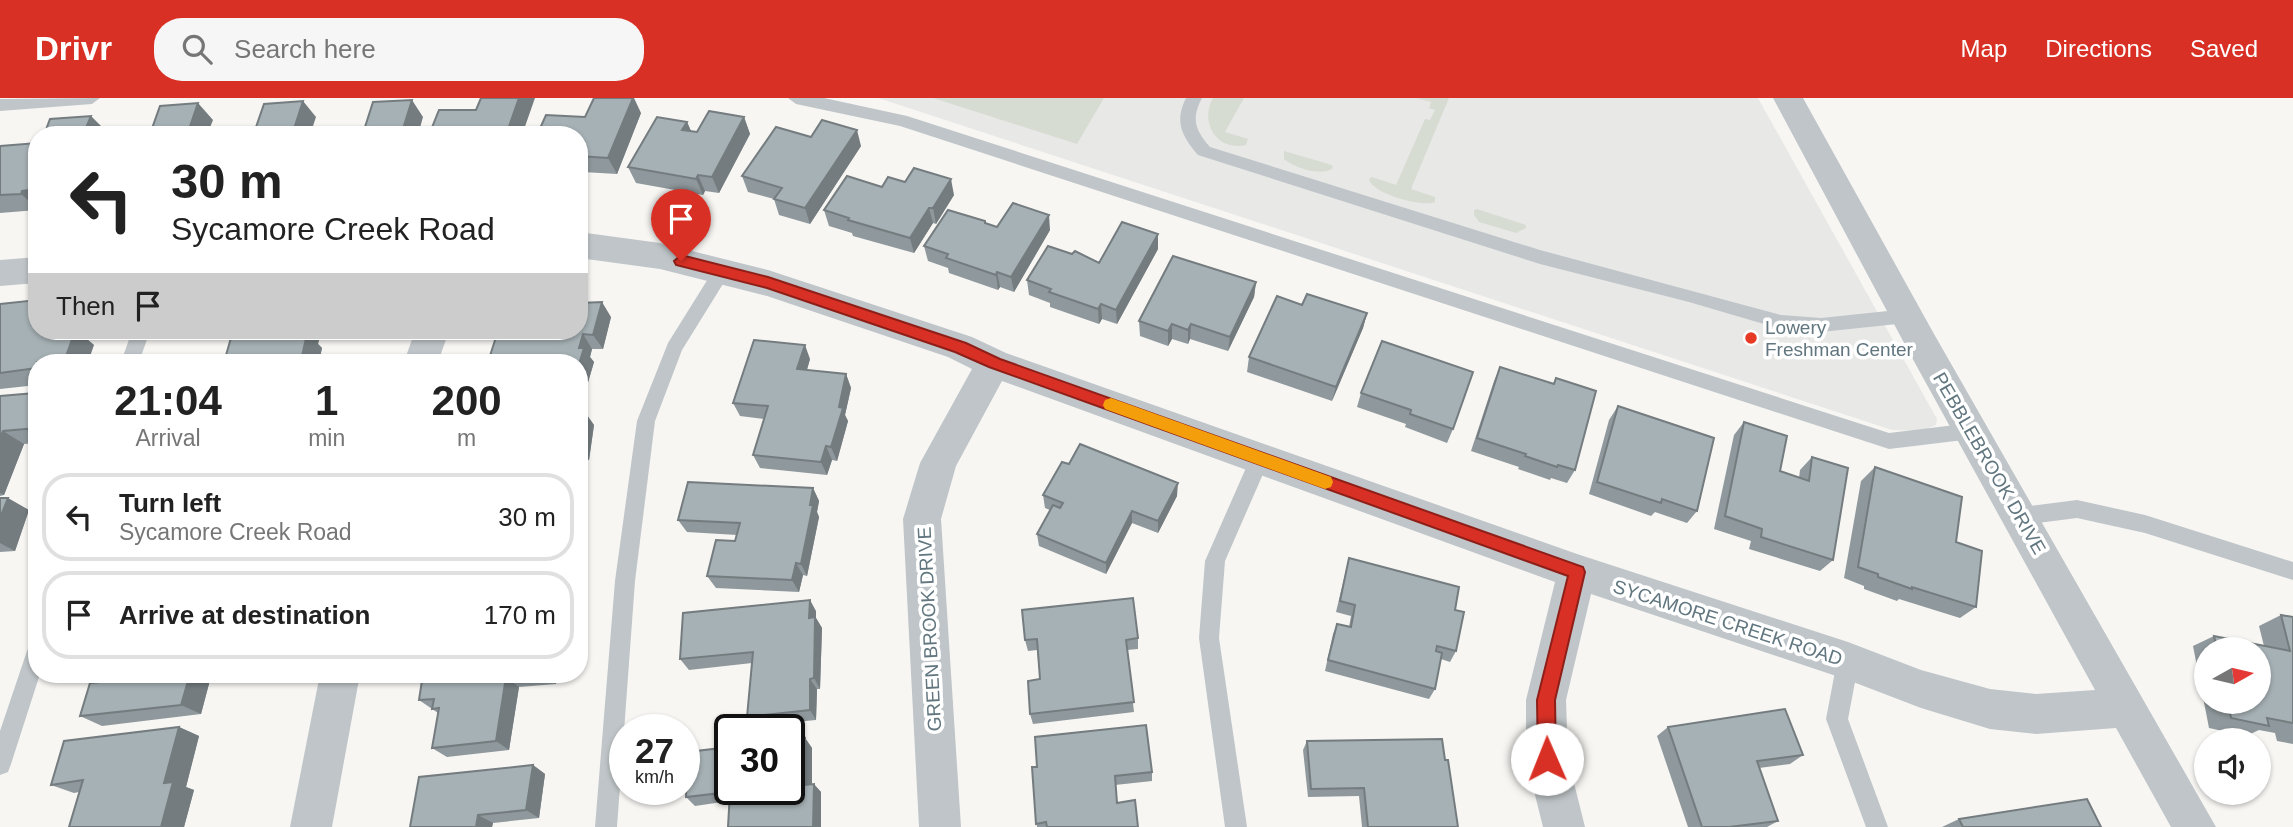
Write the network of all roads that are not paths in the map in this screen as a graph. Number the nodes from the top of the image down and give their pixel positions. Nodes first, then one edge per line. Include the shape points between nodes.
1 (92, 98) edge
2 (796, 98) edge
3 (1194, 98) edge
4 (1788, 98) edge
5 (0, 105) edge
6 (588, 246) edge
7 (28, 271) edge
8 (722, 271) junction
9 (0, 273) edge
10 (1907, 316) junction
11 (995, 363) junction
12 (1972, 432) junction
13 (1260, 458) junction
14 (2021, 516) junction
15 (2293, 571) edge
16 (1577, 572) junction
17 (1847, 661) junction
18 (28, 678) edge
19 (338, 683) edge
20 (2127, 707) junction
21 (0, 764) edge
22 (311, 827) edge
23 (606, 827) edge
24 (940, 827) edge
25 (1236, 827) edge
26 (1564, 827) edge
27 (1877, 827) edge
28 (2194, 827) edge

1 - 5 lane
2 - 12 lane via 901,120 1889,440
3 - 10 lane via 1186,112 1188,132 1204,151 1540,257 1801,326
4 - 10 street, PEBBLEBROOK DRIVE
6 - 8 street, SYCAMORE CREEK ROAD
7 - 9 street
8 - 11 street, SYCAMORE CREEK ROAD via 960,347
8 - 23 lane via 674,348 646,421 625,581
10 - 12 street, PEBBLEBROOK DRIVE
11 - 13 street, SYCAMORE CREEK ROAD
11 - 24 street, GREEN BROOK DRIVE via 938,463 922,519
12 - 14 street, PEBBLEBROOK DRIVE
13 - 16 street, SYCAMORE CREEK ROAD
13 - 25 lane via 1214,561 1209,638
14 - 15 lane via 2077,509 2145,524
14 - 20 street, PEBBLEBROOK DRIVE
16 - 17 street, SYCAMORE CREEK ROAD
16 - 26 street via 1546,700 1547,759
17 - 20 street, SYCAMORE CREEK ROAD via 1921,690 1990,709 2036,714
17 - 27 lane via 1837,719
18 - 21 lane
19 - 22 street
20 - 28 street, PEBBLEBROOK DRIVE

